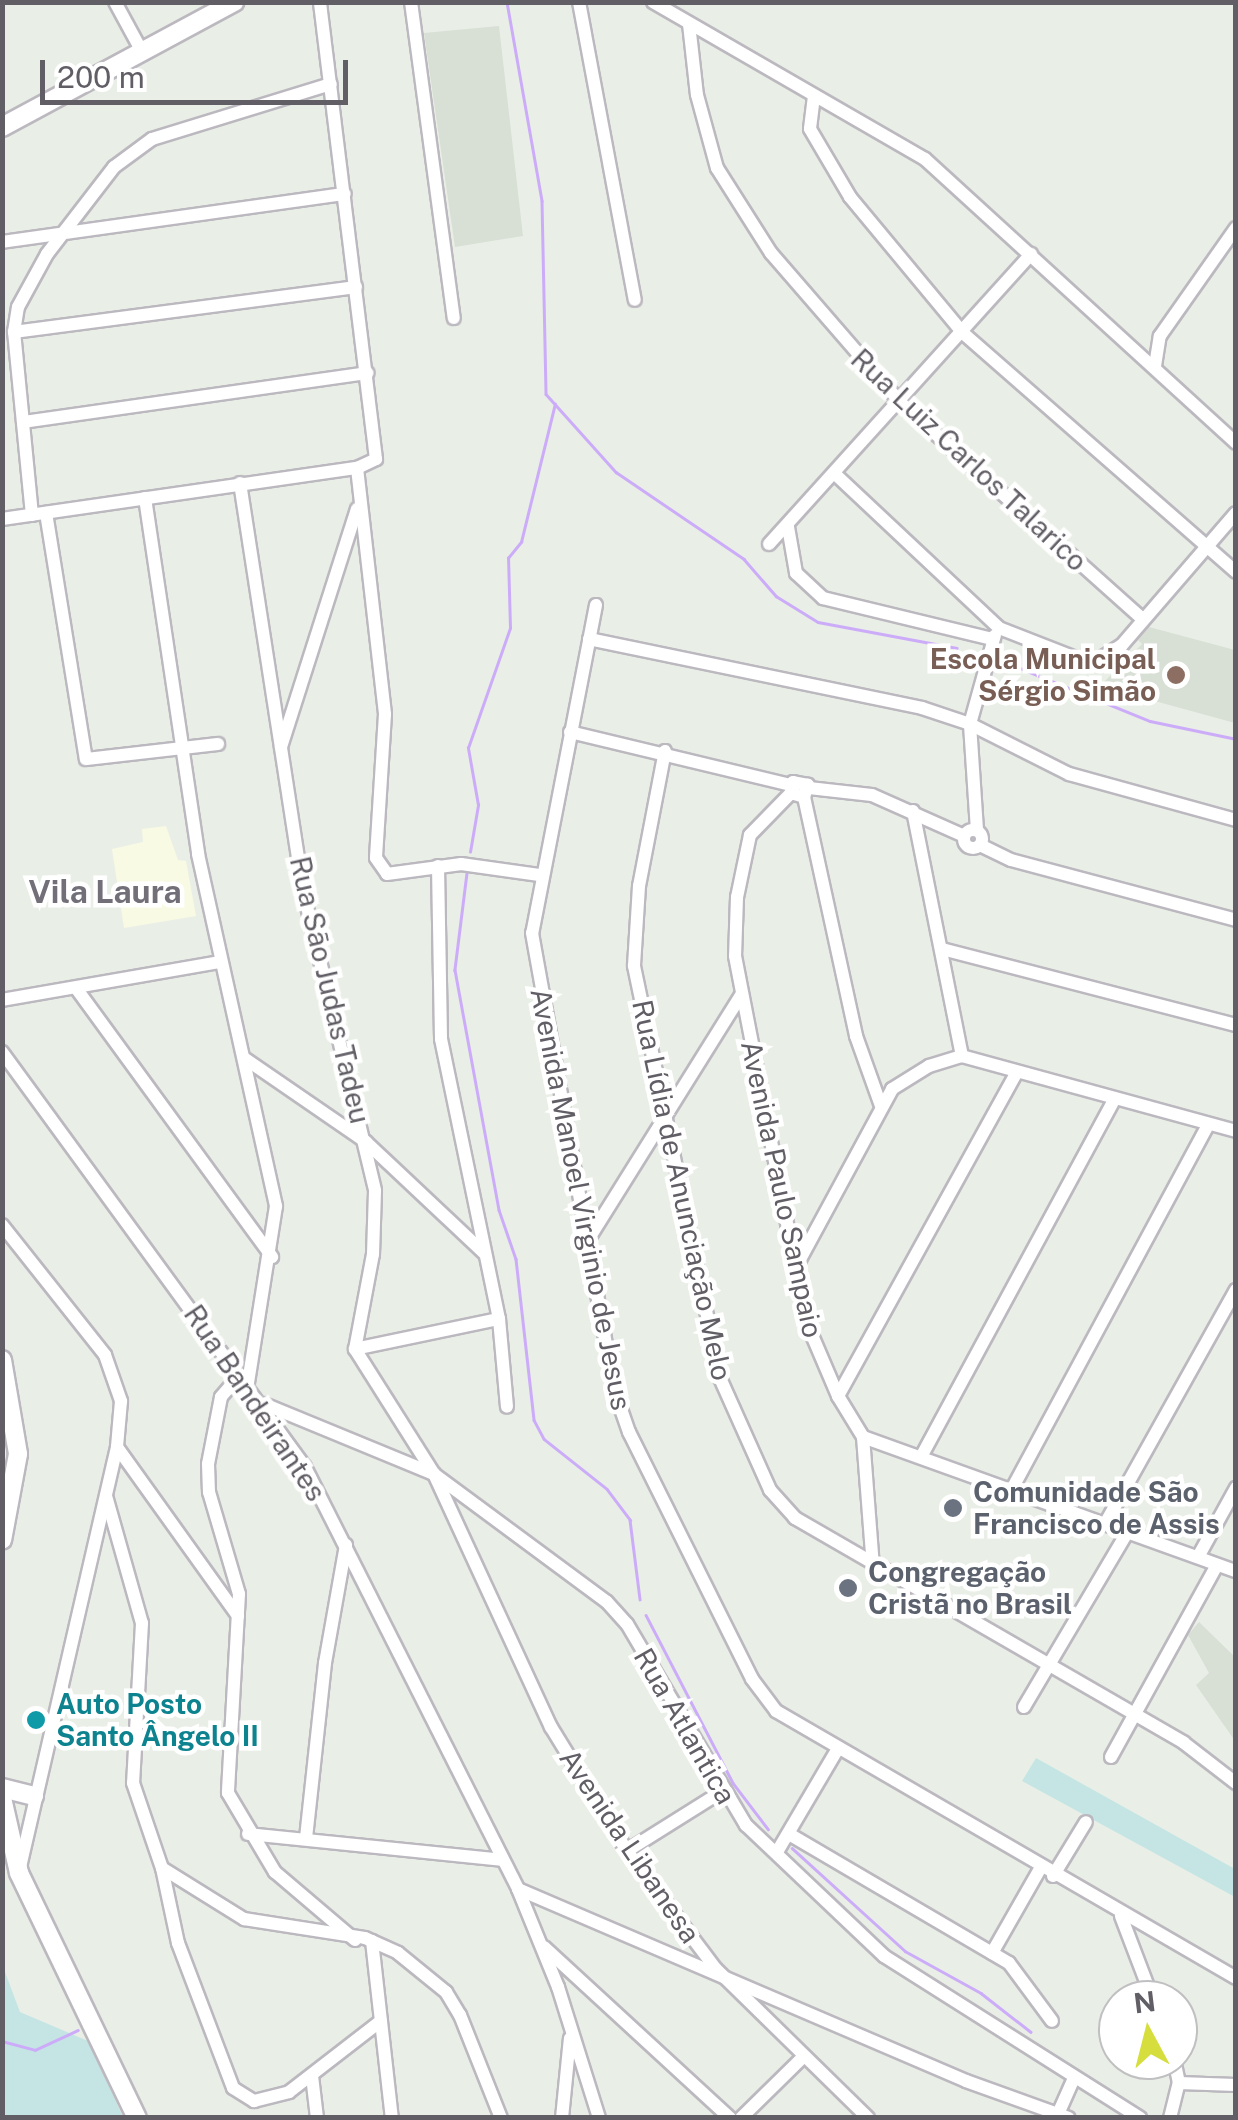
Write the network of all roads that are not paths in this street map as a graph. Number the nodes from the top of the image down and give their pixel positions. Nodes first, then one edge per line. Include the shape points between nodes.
1 (114, 2) edge
2 (234, 2) edge
3 (320, 2) edge
4 (411, 2) edge
5 (580, 2) edge
6 (653, 2) edge
7 (690, 24) junction
8 (140, 48) junction
9 (332, 84) junction
10 (814, 96) junction
11 (3, 127) edge
12 (346, 194) junction
13 (1236, 228) edge
14 (61, 236) junction
15 (2, 242) edge
16 (1030, 254) junction
17 (356, 287) junction
18 (635, 300) dead end
19 (454, 318) dead end
20 (14, 332) junction
21 (964, 333) junction
22 (1155, 366) junction
23 (368, 373) junction
24 (900, 403) junction
25 (22, 422) junction
26 (1236, 443) edge
27 (357, 468) junction
28 (834, 473) junction
29 (240, 483) junction
30 (145, 498) junction
31 (360, 502) junction
32 (1236, 512) edge
33 (39, 514) junction
34 (2, 519) edge
35 (788, 528) junction
36 (769, 544) dead end
37 (1206, 545) junction
38 (1236, 572) edge
39 (596, 605) dead end
40 (1143, 618) junction
41 (996, 634) junction
42 (589, 639) junction
43 (970, 724) junction
44 (570, 732) junction
45 (218, 744) dead end
46 (182, 749) junction
47 (664, 751) junction
48 (279, 752) junction
49 (799, 791) junction
50 (913, 812) junction
51 (1236, 820) edge
52 (970, 833) junction
53 (438, 866) junction
54 (539, 874) junction
55 (1236, 920) edge
56 (942, 949) junction
57 (219, 962) junction
58 (76, 988) junction
59 (742, 994) junction
60 (2, 1000) edge
61 (1236, 1025) edge
62 (2, 1052) edge
63 (962, 1056) junction
64 (244, 1058) junction
65 (1016, 1074) junction
66 (1114, 1100) junction
67 (881, 1106) junction
68 (1208, 1125) junction
69 (663, 1126) junction
70 (1235, 1130) edge
71 (366, 1142) junction
72 (2, 1225) edge
73 (588, 1240) junction
74 (486, 1254) junction
75 (272, 1257) junction
76 (798, 1264) junction
77 (1236, 1290) edge
78 (499, 1319) junction
79 (355, 1349) junction
80 (2, 1360) edge
81 (244, 1379) junction
82 (838, 1396) junction
83 (262, 1403) junction
84 (507, 1408) dead end
85 (863, 1437) junction
86 (118, 1447) junction
87 (920, 1458) junction
88 (434, 1474) junction
89 (1236, 1488) edge
90 (1012, 1489) junction
91 (106, 1496) junction
92 (1105, 1524) junction
93 (1128, 1533) junction
94 (2, 1540) edge
95 (346, 1544) junction
96 (1198, 1557) junction
97 (1217, 1565) junction
98 (874, 1566) junction
99 (1236, 1571) edge
100 (240, 1618) junction
101 (1050, 1667) junction
102 (1024, 1706) dead end
103 (1133, 1712) junction
104 (836, 1752) junction
105 (1111, 1757) dead end
106 (1236, 1783) edge
107 (2, 1788) edge
108 (721, 1792) junction
109 (34, 1796) junction
110 (2, 1798) edge
111 (2, 1819) edge
112 (1086, 1822) dead end
113 (248, 1834) junction
114 (789, 1834) junction
115 (306, 1838) junction
116 (7, 1846) edge
117 (627, 1852) junction
118 (777, 1852) junction
119 (503, 1860) junction
120 (162, 1868) junction
121 (1046, 1872) junction
122 (19, 1873) junction
123 (518, 1889) junction
124 (1121, 1916) junction
125 (354, 1938) junction
126 (372, 1940) junction
127 (541, 1944) junction
128 (992, 1952) junction
129 (716, 1970) junction
130 (1236, 1978) edge
131 (1145, 1980) edge
132 (381, 2020) junction
133 (1052, 2021) dead end
134 (571, 2030) junction
135 (802, 2057) junction
136 (312, 2076) junction
137 (1074, 2078) junction
138 (1179, 2082) joint
139 (1236, 2086) edge
140 (1064, 2116) edge
141 (137, 2118) edge
142 (317, 2118) edge
143 (392, 2118) edge
144 (501, 2118) edge
145 (562, 2118) edge
146 (599, 2118) edge
147 (730, 2118) edge
148 (742, 2118) edge
149 (868, 2118) edge
150 (1140, 2118) edge
151 (1170, 2118) edge

1 - 8 street
2 - 8 main road
3 - 9 street
4 - 19 street
5 - 18 street
6 - 7 street
7 - 10 street
7 - 24 street, Rua Luiz Carlos Talarico via 697,95 716,168 771,254
8 - 11 main road
9 - 12 street
9 - 14 street via 152,140 114,167
10 - 16 street via 926,159
10 - 21 street via 810,129 850,197
12 - 14 street
12 - 17 street
13 - 22 street via 1160,336
14 - 15 street
14 - 20 street via 27,284
16 - 21 street
16 - 22 street
17 - 20 street
17 - 23 street
20 - 25 street
21 - 24 street
21 - 37 street
22 - 26 street
23 - 25 street
23 - 27 street via 378,453
24 - 28 street
24 - 40 street, Rua Luiz Carlos Talarico
25 - 33 street
27 - 29 street
27 - 31 street
28 - 35 street
28 - 41 street
29 - 30 street
29 - 48 street, Rua São Judas Tadeu
30 - 33 street
30 - 46 street
31 - 48 street
31 - 53 street via 385,714 374,852 386,874
32 - 37 street
33 - 34 street
33 - 46 street via 82,750 94,761
35 - 36 street
35 - 41 street via 796,573 824,598
37 - 38 street
37 - 40 street
39 - 42 street, Avenida Manoel Virginio de Jesus
40 - 41 street via 1122,645 1098,660
41 - 43 street
42 - 43 street
42 - 44 street, Avenida Manoel Virginio de Jesus
43 - 51 street via 1069,774
43 - 52 street
44 - 47 street
44 - 54 street, Avenida Manoel Virginio de Jesus
45 - 46 street
46 - 57 street
47 - 49 street
47 - 69 street, Rua Lídia de Anunciação Melo via 633,937
48 - 71 street, Rua São Judas Tadeu via 303,890
49 - 50 street via 851,790
49 - 59 street, Avenida Paulo Sampaio via 750,835 734,932
49 - 67 street via 860,1054
50 - 52 street
50 - 56 street
52 - 55 street via 967,846
53 - 54 street
53 - 74 street via 441,1039
54 - 73 street, Avenida Manoel Virginio de Jesus via 536,978
56 - 61 street
56 - 63 street
57 - 58 street
57 - 64 street
58 - 60 street
58 - 75 street
59 - 69 street
59 - 76 street, Avenida Paulo Sampaio
62 - 81 street, Rua Bandeirantes
63 - 65 street
63 - 67 street via 900,1080
64 - 71 street
64 - 75 street via 276,1206
65 - 66 street
65 - 82 street
66 - 68 street
66 - 87 street
67 - 76 street
68 - 70 street
68 - 90 street
69 - 73 street
69 - 98 street, Rua Lídia de Anunciação Melo via 720,1378 744,1440 783,1508
71 - 74 street
71 - 79 street, Rua São Judas Tadeu via 376,1218
72 - 86 street via 105,1355 121,1400
73 - 104 street, Avenida Manoel Virginio de Jesus via 618,1407 679,1537 767,1701
74 - 78 street
75 - 81 street
76 - 82 street, Avenida Paulo Sampaio via 811,1340
77 - 92 street
78 - 79 street
78 - 84 street
79 - 88 street
80 - 94 main road via 18,1454
81 - 83 street, Rua Bandeirantes
81 - 100 street via 220,1398 207,1482 235,1574
82 - 85 street, Avenida Paulo Sampaio
83 - 88 street, Rua Atlantica
83 - 95 street, Rua Bandeirantes
85 - 87 street
85 - 98 street
86 - 91 street
86 - 100 street
87 - 90 street
88 - 108 street, Rua Atlantica via 620,1614
88 - 117 street, Avenida Libanesa via 550,1726
89 - 96 street
90 - 92 street
91 - 109 street
91 - 120 street via 142,1623 132,1772
92 - 93 street
93 - 96 street
93 - 101 street
95 - 115 street
95 - 119 street, Rua Bandeirantes
96 - 97 street
97 - 99 street
97 - 103 street
98 - 101 street, Rua Lídia de Anunciação Melo
100 - 113 street via 225,1766 232,1805
101 - 102 street
101 - 103 street, Rua Lídia de Anunciação Melo
103 - 105 street
103 - 106 street, Rua Lídia de Anunciação Melo
104 - 114 street
104 - 121 street, Avenida Manoel Virginio de Jesus
107 - 109 main road
108 - 117 street
108 - 118 street, Rua Atlantica
109 - 122 street
110 - 116 main road
111 - 116 main road
112 - 121 street
113 - 115 street
113 - 125 street via 293,1892
114 - 118 street
114 - 128 street
115 - 119 street
116 - 122 main road
117 - 129 street, Avenida Libanesa
118 - 137 street, Rua Atlantica via 884,1956
119 - 123 street, Rua Bandeirantes
120 - 125 street via 244,1919
120 - 136 street via 178,1943 233,2088 245,2099 264,2100
121 - 124 street, Avenida Manoel Virginio de Jesus
121 - 128 street
122 - 141 main road
123 - 127 street, Rua Bandeirantes
123 - 129 street
124 - 130 street, Avenida Manoel Virginio de Jesus
124 - 131 street
125 - 126 street
126 - 132 street
126 - 144 street via 398,1952 446,1992
127 - 134 street, Rua Bandeirantes
127 - 147 street
128 - 133 street via 1028,1981
129 - 135 street, Avenida Libanesa
129 - 140 street
132 - 136 street
132 - 143 street
134 - 145 street
134 - 146 street, Rua Bandeirantes
135 - 148 street
135 - 149 street, Avenida Libanesa
136 - 142 street
137 - 140 street
137 - 150 street, Rua Atlantica
138 - 139 street
138 - 151 street

